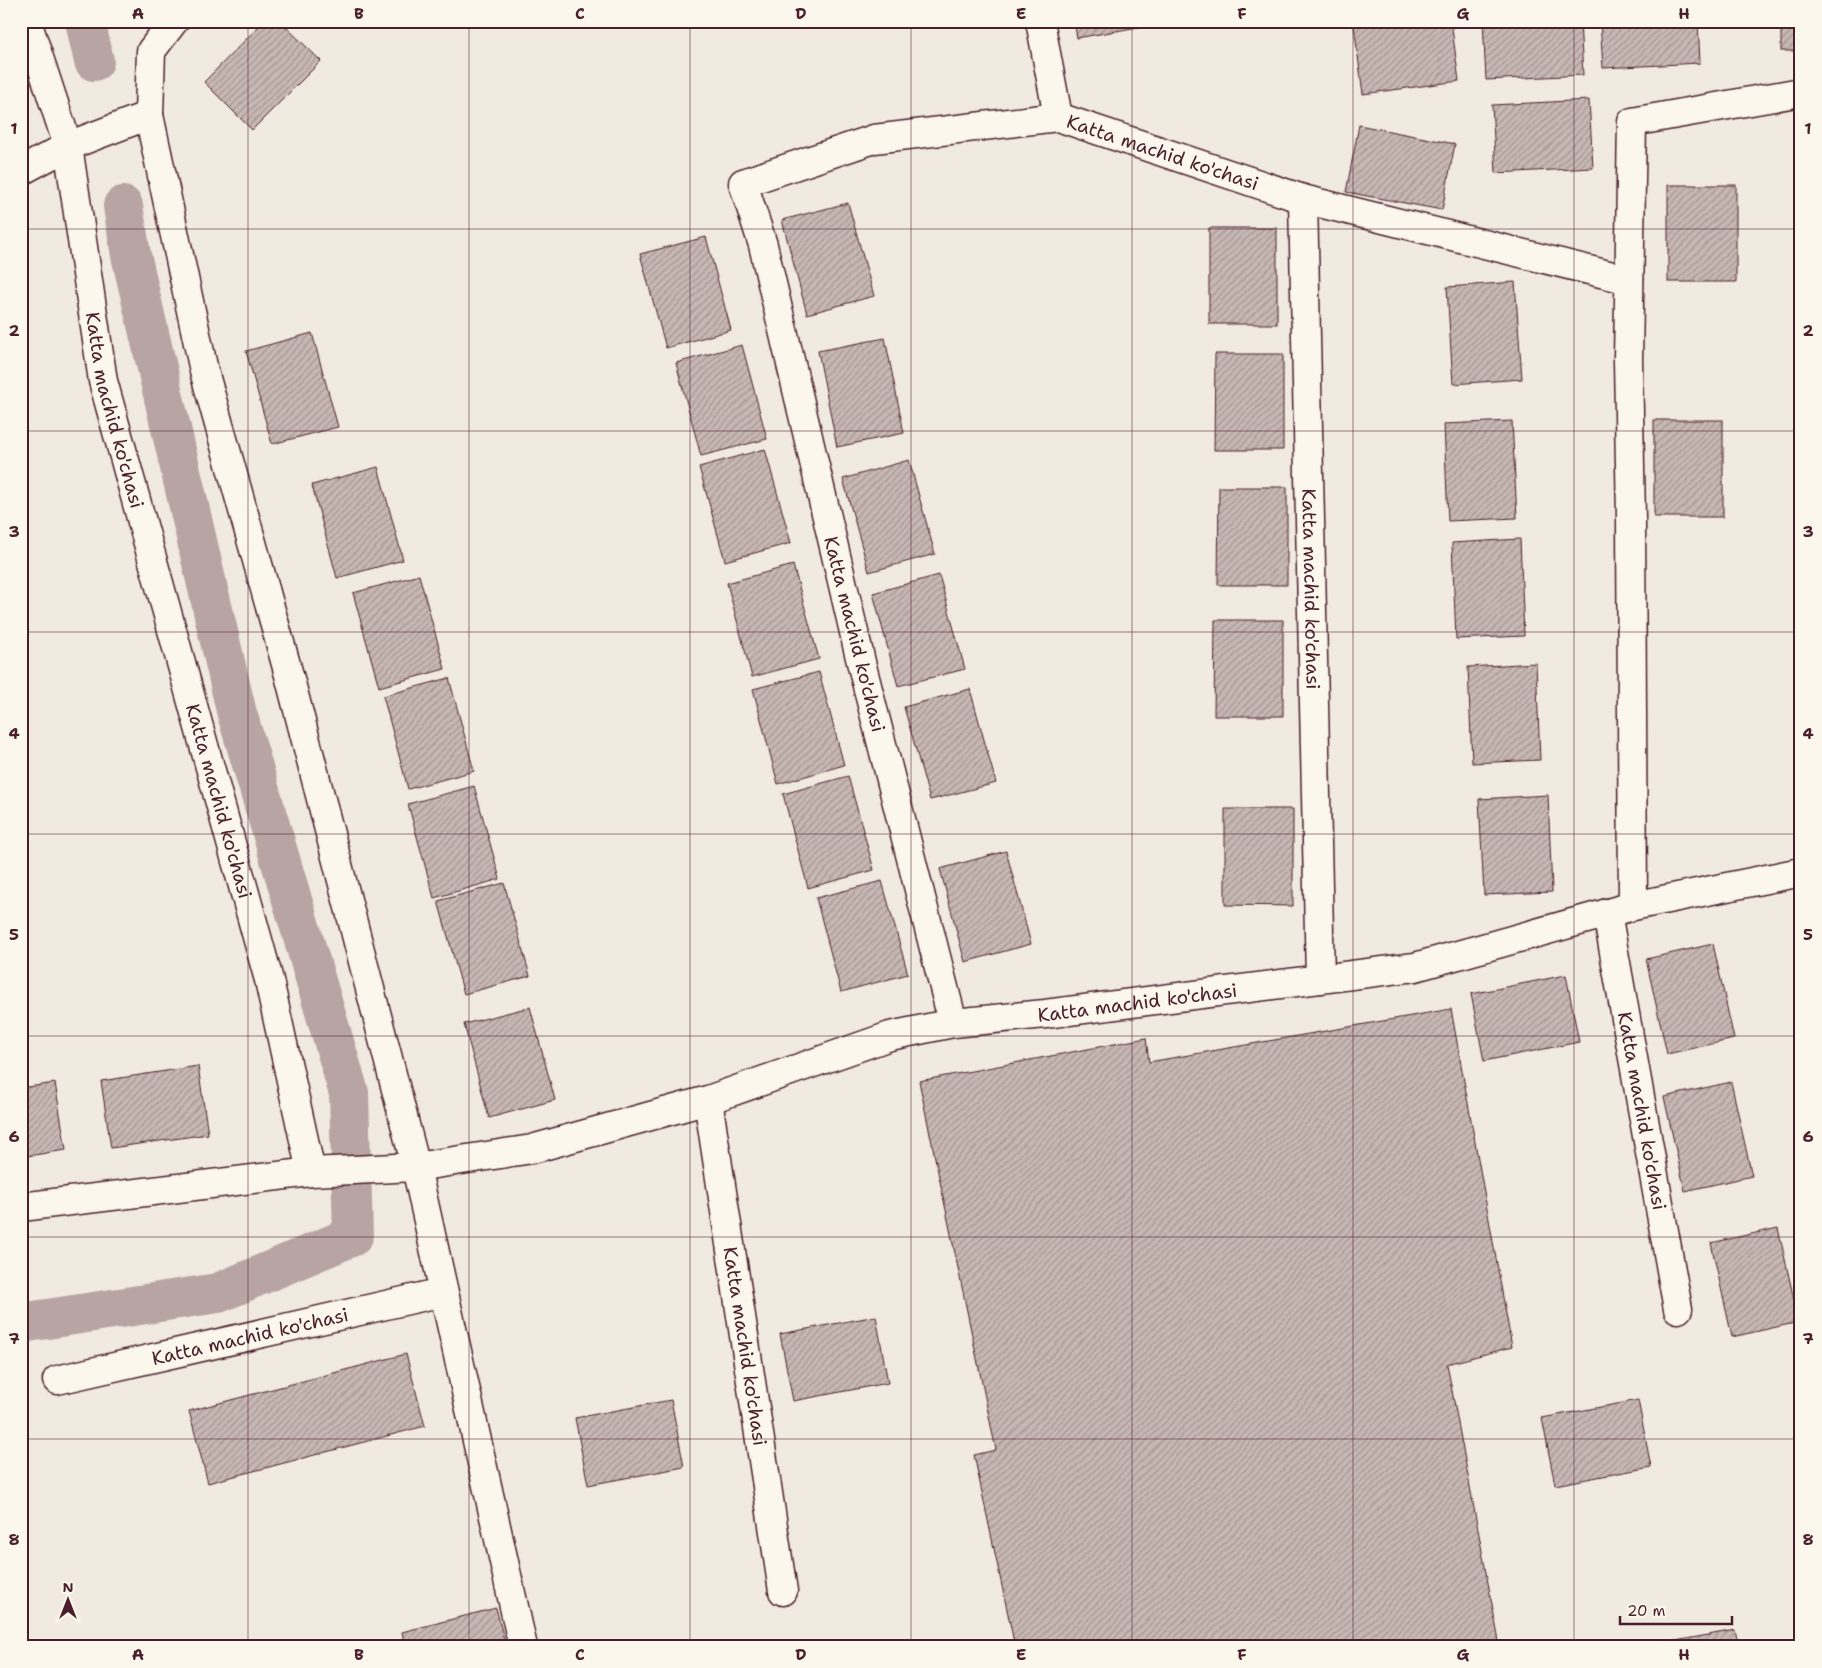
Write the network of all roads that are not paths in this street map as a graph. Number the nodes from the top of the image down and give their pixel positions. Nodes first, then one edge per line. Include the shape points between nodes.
1 (27, 21) edge
2 (147, 21) edge
3 (174, 21) edge
4 (1040, 21) edge
5 (151, 51) junction
6 (1801, 92) edge
7 (149, 115) junction
8 (1058, 117) junction
9 (68, 146) junction
10 (21, 171) edge
11 (1303, 199) junction
12 (1629, 280) junction
13 (1801, 872) edge
14 (1633, 906) junction
15 (1607, 913) junction
16 (1320, 979) junction
17 (954, 1022) junction
18 (708, 1100) junction
19 (416, 1167) junction
20 (311, 1172) junction
21 (21, 1207) edge
22 (443, 1292) junction
23 (1678, 1309) dead end
24 (57, 1380) dead end
25 (782, 1591) dead end
26 (523, 1647) edge

1 - 9 street, Katta machid ko'chasi
2 - 5 street
3 - 5 street
4 - 8 street, Katta machid ko'chasi
5 - 7 street
6 - 12 street via 1632,122
7 - 9 street
7 - 19 street via 204,371 290,675
8 - 11 street, Katta machid ko'chasi
8 - 17 street, Katta machid ko'chasi via 874,139 743,183 763,245 860,662
9 - 10 street
9 - 20 street, Katta machid ko'chasi via 103,381 269,980
11 - 12 street, Katta machid ko'chasi
11 - 16 street, Katta machid ko'chasi
12 - 14 street
13 - 14 street, Katta machid ko'chasi
14 - 15 street, Katta machid ko'chasi
15 - 16 street, Katta machid ko'chasi via 1415,967
15 - 23 street, Katta machid ko'chasi
16 - 17 street, Katta machid ko'chasi via 1045,1014
17 - 18 street, Katta machid ko'chasi via 890,1036
18 - 19 street, Katta machid ko'chasi via 532,1149
18 - 25 street, Katta machid ko'chasi
19 - 20 street, Katta machid ko'chasi
19 - 22 street
20 - 21 street
22 - 24 street, Katta machid ko'chasi
22 - 26 street

